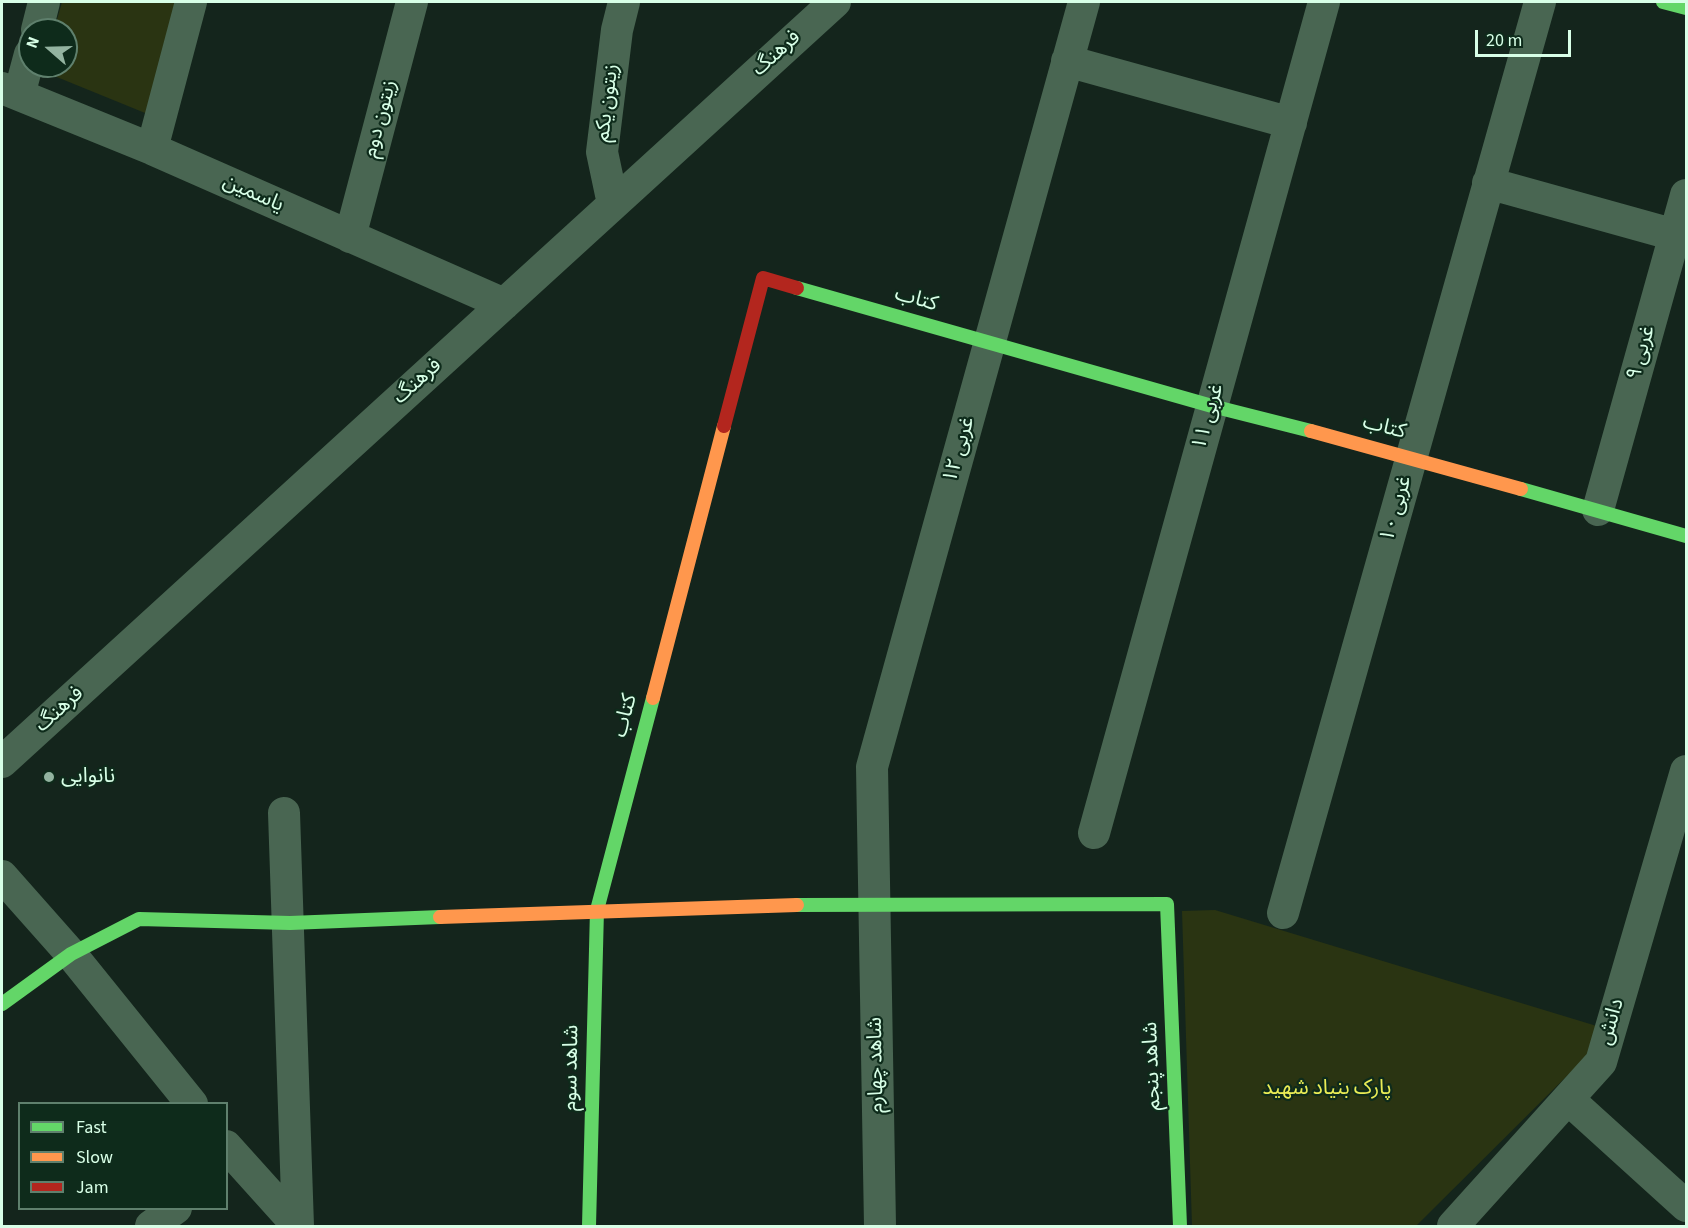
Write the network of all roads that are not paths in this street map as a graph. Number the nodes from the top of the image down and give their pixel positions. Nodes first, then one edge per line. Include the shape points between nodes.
1 (44, 2) edge
2 (191, 2) edge
3 (412, 2) edge
4 (624, 2) edge
5 (834, 2) edge
6 (1084, 2) edge
7 (1324, 2) edge
8 (1540, 2) edge
9 (1663, 2) edge
10 (1686, 8) edge
11 (40, 18) edge
12 (1067, 61) junction
13 (18, 77) edge
14 (10, 92) edge
15 (1291, 123) junction
16 (152, 149) junction
17 (1488, 183) junction
18 (1686, 195) edge
19 (613, 204) junction
20 (1675, 235) junction
21 (350, 237) junction
22 (504, 304) junction
23 (989, 343) junction
24 (1212, 406) junction
25 (1411, 457) junction
26 (1598, 510) junction
27 (1686, 536) edge
28 (2, 762) edge
29 (1686, 771) edge
30 (284, 813) dead end
31 (1094, 834) dead end
32 (2, 876) edge
33 (874, 903) junction
34 (597, 910) junction
35 (1283, 913) dead end
36 (290, 923) junction
37 (71, 954) junction
38 (2, 1004) edge
39 (1568, 1099) junction
40 (190, 1102) edge
41 (231, 1159) edge
42 (1686, 1206) edge
43 (175, 1210) edge
44 (298, 1226) edge
45 (151, 1227) edge
46 (589, 1227) edge
47 (880, 1227) edge
48 (1180, 1227) edge
49 (1453, 1227) edge

1 - 11 street
2 - 16 street
3 - 21 street, زیتون دوم
4 - 19 street, زیتون یکم via 602,152
5 - 19 street, فرهنگ
6 - 12 street, غربی ۱۲
7 - 15 street, غربی ۱۱
8 - 17 street, غربی ۱۰
9 - 10 street
12 - 15 street
12 - 23 street, غربی ۱۲
13 - 14 street
14 - 16 street, یاسمین
15 - 24 street, غربی ۱۱
16 - 21 street, یاسمین
17 - 20 street
17 - 25 street, غربی ۱۰
18 - 20 street, غربی ۹
19 - 22 street, فرهنگ
20 - 26 street, غربی ۹
21 - 22 street, یاسمین
22 - 28 street, فرهنگ
23 - 24 street, کتاب
23 - 33 street, غربی ۱۲ via 872,767
23 - 34 street, کتاب via 763,278
24 - 25 street, کتاب
24 - 31 street, غربی ۱۱
25 - 26 street, کتاب
25 - 35 street, غربی ۱۰
26 - 27 street, کتاب
29 - 39 street, دانش via 1601,1062
30 - 36 street
32 - 37 street
33 - 34 street
33 - 47 street, شاهد چهارم
33 - 48 street, شاهد پنجم via 1167,904
34 - 36 street
34 - 46 street, شاهد سوم
36 - 37 street via 139,919
36 - 44 street
37 - 38 street
37 - 40 street
39 - 42 street
39 - 49 street, دانش
41 - 44 street
43 - 45 street

